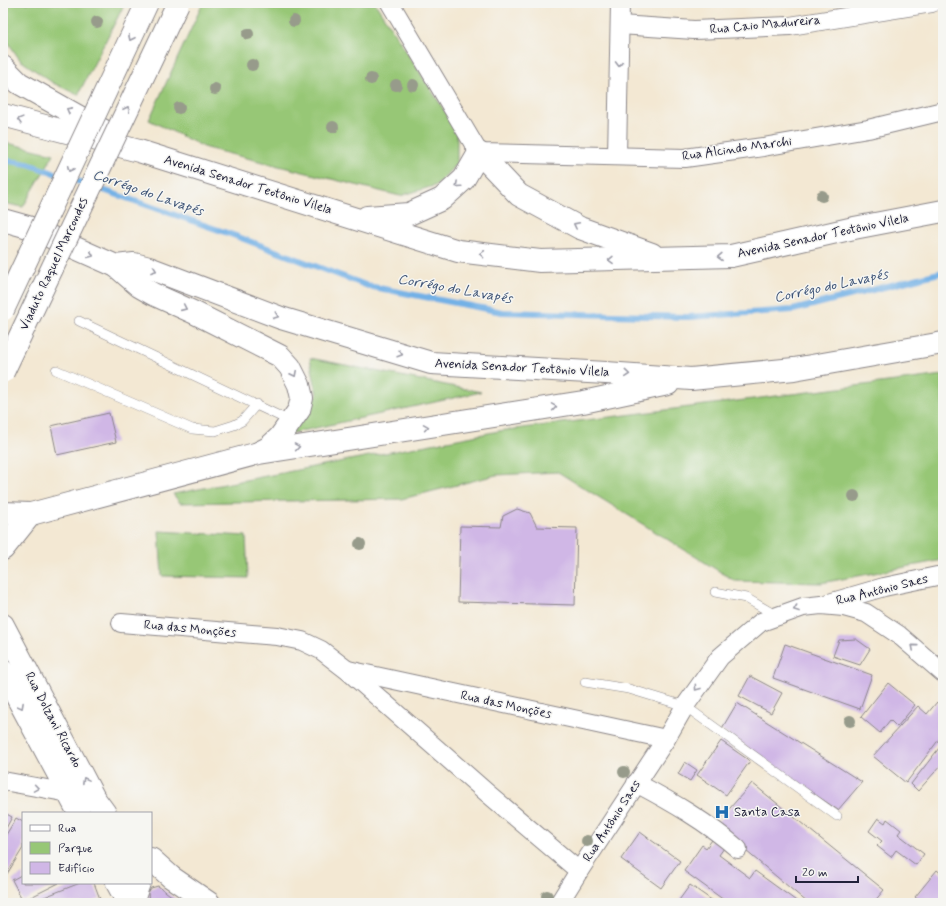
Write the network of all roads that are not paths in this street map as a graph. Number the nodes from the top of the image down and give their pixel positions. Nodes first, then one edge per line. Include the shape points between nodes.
1 (147, 3) edge
2 (178, 3) edge
3 (390, 3) edge
4 (620, 3) edge
5 (932, 3) edge
6 (620, 25) junction
7 (3, 67) edge
8 (943, 111) edge
9 (3, 116) edge
10 (138, 151) junction
11 (479, 153) junction
12 (617, 156) junction
13 (943, 211) edge
14 (354, 218) junction
15 (3, 220) edge
16 (664, 259) junction
17 (116, 266) junction
18 (3, 310) edge
19 (79, 321) dead end
20 (943, 343) edge
21 (56, 370) dead end
22 (3, 372) edge
23 (691, 379) junction
24 (257, 404) junction
25 (292, 422) junction
26 (259, 453) junction
27 (3, 513) edge
28 (31, 514) junction
29 (3, 550) edge
30 (943, 576) edge
31 (715, 592) dead end
32 (821, 605) junction
33 (777, 616) junction
34 (121, 623) dead end
35 (3, 624) edge
36 (347, 670) junction
37 (3, 671) edge
38 (943, 673) edge
39 (585, 682) dead end
40 (685, 706) junction
41 (666, 739) junction
42 (3, 781) edge
43 (636, 783) junction
44 (69, 793) junction
45 (78, 812) edge
46 (104, 812) edge
47 (837, 816) dead end
48 (738, 848) dead end
49 (152, 861) edge
50 (579, 871) junction
51 (161, 875) edge
52 (118, 884) edge
53 (139, 884) edge
54 (128, 903) edge
55 (132, 903) edge
56 (209, 903) edge
57 (559, 903) edge

1 -> 18 main road, Viaduto Raquel Marcondes, bridge
22 -> 2 main road, Viaduto Raquel Marcondes, bridge
3 - 11 street
4 - 6 street
5 - 6 street, Rua Caio Madureira via 790,26 694,30
6 -> 12 street
10 -> 7 main road via 19,83
8 - 12 street, Rua Alcindo Marchi via 868,129 685,158
10 -> 9 main road, Avenida Senador Teotônio Vilela
10 - 14 main road, Avenida Senador Teotônio Vilela
11 - 12 street, Rua Alcindo Marchi
11 -> 14 main road via 464,179 442,199 409,214
16 -> 11 main road via 580,228 519,195
13 -> 16 main road, Avenida Senador Teotônio Vilela via 731,256
16 -> 14 main road, Avenida Senador Teotônio Vilela via 540,261 458,251
15 -> 17 main road, Avenida Senador Teotônio Vilela via 28,228
17 -> 23 main road, Avenida Senador Teotônio Vilela via 134,264 149,268 281,318 431,363
17 -> 25 main road via 138,286 152,294 280,356 300,385 302,398
19 - 24 lane
20 - 23 main road, Avenida Senador Teotônio Vilela via 794,368
21 - 24 lane via 192,429 215,431 234,425
26 -> 23 main road via 582,402
24 - 25 lane
25 - 26 main road via 275,443
26 - 28 main road
27 - 28 main road
28 - 29 main road
30 - 32 street, Rua Antônio Saes via 884,587
31 - 33 lane via 746,598
32 -> 33 street, Rua Antônio Saes via 803,607
38 -> 32 street via 899,635 866,613 844,607
33 -> 40 street, Rua Antônio Saes via 761,622 720,657
34 - 36 street, Rua das Monções via 290,638 321,650
46 -> 35 main road, Rua Dolzani Ricardo via 94,798
36 - 41 street, Rua das Monções
36 - 50 street, Rua das Monções
37 -> 44 main road
39 - 40 lane via 629,689
40 - 41 street, Rua Antônio Saes
40 - 47 lane
41 - 43 street, Rua Antônio Saes
42 -> 44 street
43 - 48 street via 676,804
43 - 50 street, Rua Antônio Saes
44 - 45 main road
49 - 51 main road
50 - 57 street, Rua Antônio Saes
51 - 56 main road
52 - 54 main road
53 - 55 main road

